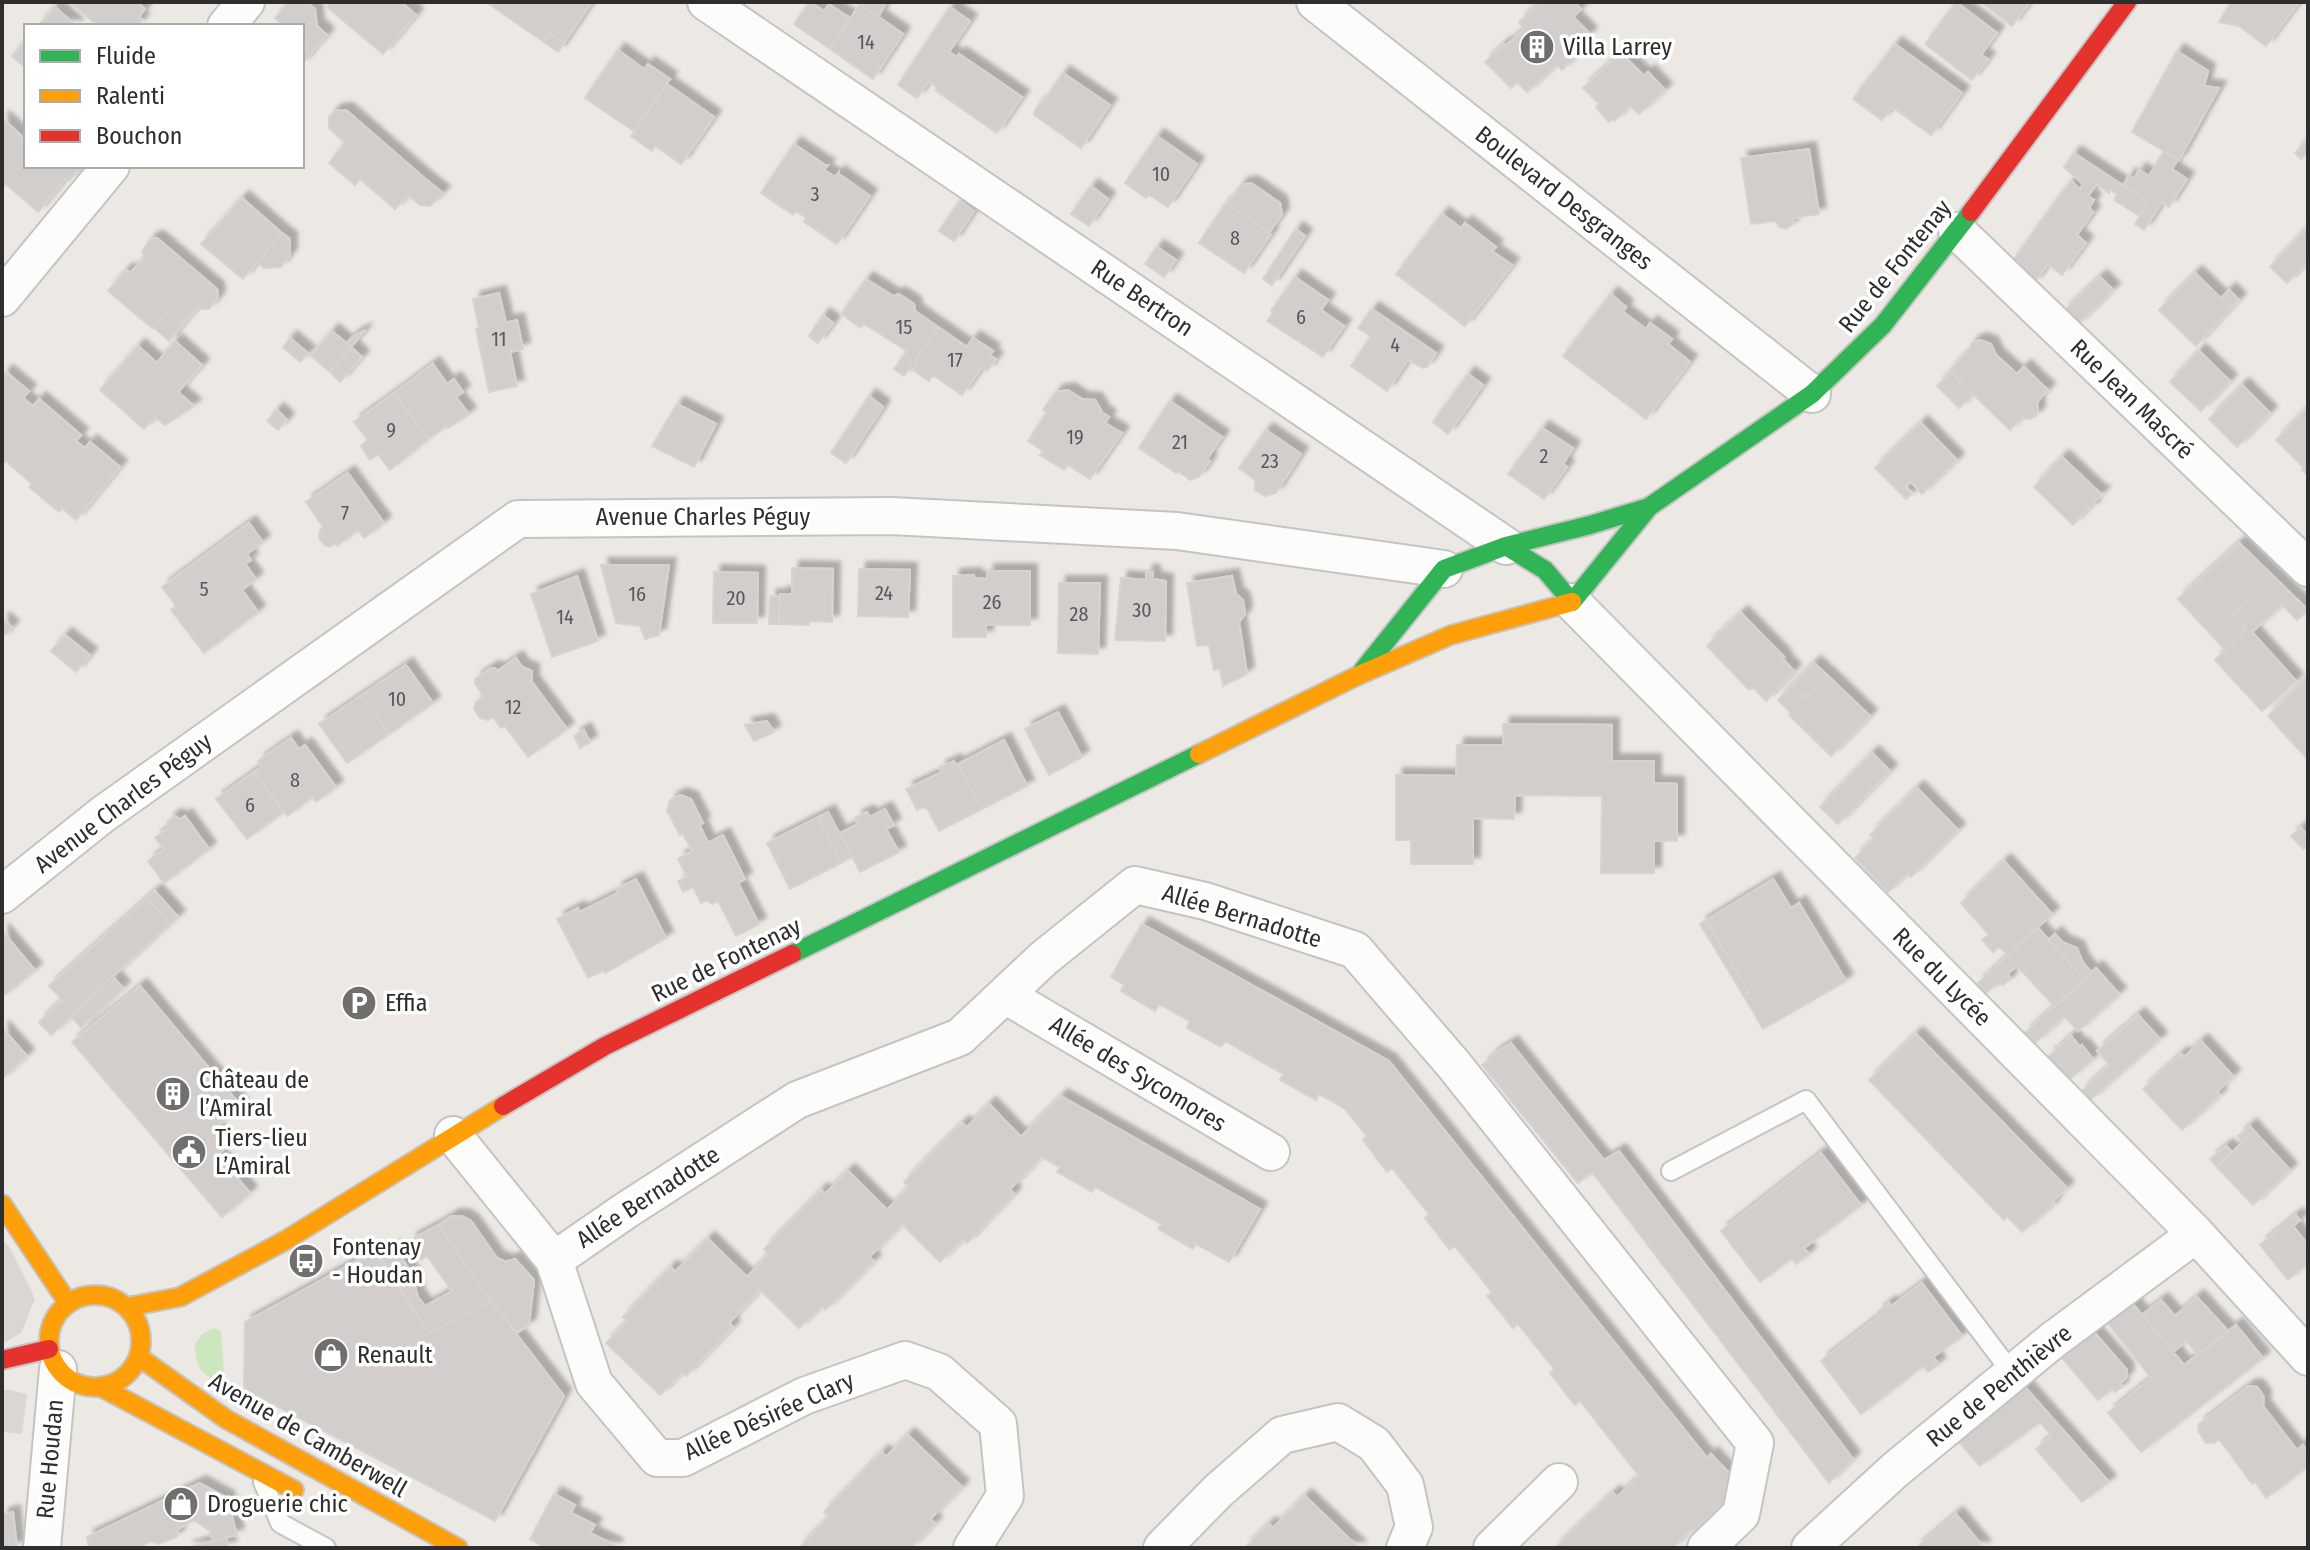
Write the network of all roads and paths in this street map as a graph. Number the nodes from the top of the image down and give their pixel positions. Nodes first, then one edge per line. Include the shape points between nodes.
1 (246, 2) edge
2 (706, 2) edge
3 (1315, 2) edge
4 (2127, 2) edge
5 (228, 24) edge
6 (109, 168) edge
7 (1957, 231) junction
8 (6, 286) edge
9 (1812, 394) junction
10 (1649, 507) junction
11 (1506, 546) junction
12 (2308, 568) edge
13 (1454, 577) junction
14 (1485, 602) dead end
15 (1572, 602) junction
16 (1506, 619) junction
17 (1359, 675) junction
18 (2, 895) edge
19 (1005, 995) junction
20 (453, 1135) junction
21 (1271, 1152) dead end
22 (1671, 1171) dead end
23 (2, 1204) edge
24 (2196, 1234) junction
25 (554, 1260) junction
26 (68, 1303) junction
27 (127, 1307) junction
28 (139, 1357) junction
29 (2308, 1357) edge
30 (53, 1359) junction
31 (2, 1360) edge
32 (2012, 1373) junction
33 (101, 1387) junction
34 (259, 1472) junction
35 (1559, 1482) dead end
36 (312, 1500) dead end
37 (42, 1548) edge
38 (326, 1548) edge
39 (458, 1548) edge
40 (972, 1548) edge
41 (1162, 1548) edge
42 (1405, 1548) edge
43 (1492, 1548) edge
44 (1706, 1548) edge
45 (1810, 1548) edge

1 - 5 street
2 - 11 street, Rue Bertron
3 - 9 street, Boulevard Desgranges
4 - 7 main road, Rue de Fontenay
6 - 8 street
7 - 9 main road, Rue de Fontenay via 1883,325
7 - 12 street, Rue Jean Mascré
9 - 10 main road, Rue de Fontenay
10 - 11 main road, Rue de Fontenay
10 - 15 main road, Rue de Fontenay
11 - 13 main road, Rue de Fontenay
11 - 15 main road, Rue Bertron via 1545,570
13 - 17 main road, Rue de Fontenay
13 - 18 street, Avenue Charles Péguy via 1177,531 892,516 518,519 102,815
14 - 16 main road
15 - 16 main road, Rue de Fontenay
15 - 24 street, Rue du Lycée
16 - 17 main road, Rue de Fontenay via 1451,635
17 - 20 main road, Rue de Fontenay via 605,1046
19 - 21 street, Allée des Sycomores
19 - 25 street, Allée Bernadotte via 960,1037 797,1100
19 - 44 street, Allée Bernadotte via 1135,885 1205,901 1355,950 1454,1065 1755,1443 1741,1514
20 - 25 street, Allée Bernadotte
20 - 27 main road, Rue de Fontenay via 286,1240 180,1297
22 - 32 lane via 1806,1100
23 - 26 main road
24 - 29 street, Rue du Lycée
24 - 32 street, Rue de Penthièvre
25 - 40 street, Allée Désirée Clary via 594,1383 657,1458 683,1458 804,1396 905,1360 939,1372 998,1424 1005,1496
26 - 27 main road via 92,1294
26 - 30 main road via 52,1323
27 - 28 main road via 140,1331
28 - 33 main road via 124,1378
28 - 39 main road, Avenue de Camberwell via 226,1419
30 - 31 main road
30 - 33 main road via 77,1384
30 - 37 street, Rue Houdan
32 - 45 street, Rue de Penthièvre
33 - 34 main road
34 - 36 main road
34 - 38 lane via 280,1523
35 - 43 street
41 - 42 street via 1282,1435 1338,1422 1374,1444 1405,1485 1414,1527

